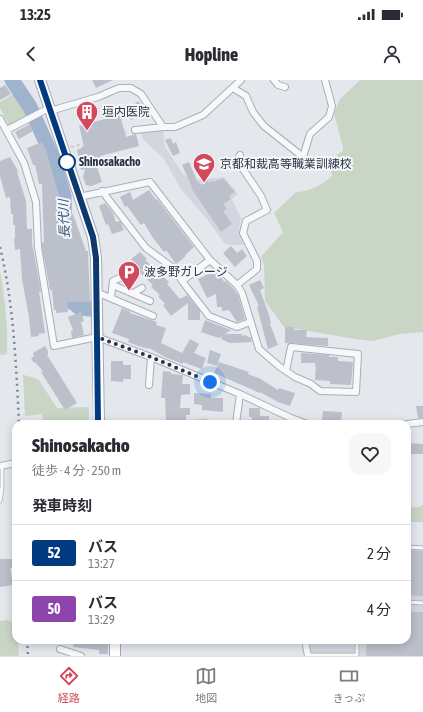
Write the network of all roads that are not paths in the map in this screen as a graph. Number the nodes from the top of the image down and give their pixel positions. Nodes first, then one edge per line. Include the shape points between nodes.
1 (40, 80) edge
2 (241, 80) edge
3 (274, 80) edge
4 (325, 80) edge
5 (285, 87) dead end
6 (233, 88) junction
7 (47, 110) junction
8 (0, 119) edge
9 (163, 127) junction
10 (7, 130) junction
11 (135, 130) road end
12 (240, 155) dead end
13 (102, 191) junction
14 (79, 197) junction
15 (210, 260) junction
16 (130, 273) dead end
17 (182, 281) junction
18 (113, 285) junction
19 (237, 285) junction
20 (142, 288) dead end
21 (96, 292) junction
22 (132, 293) junction
23 (111, 298) junction
24 (150, 300) dead end
25 (153, 316) dead end
26 (250, 322) junction
27 (97, 337) junction
28 (151, 357) junction
29 (286, 371) junction
30 (149, 385) dead end
31 (240, 394) junction
32 (98, 420) edge
33 (237, 420) edge
34 (289, 420) edge
35 (423, 422) edge
36 (411, 424) edge
37 (12, 464) edge
38 (1, 466) edge
39 (1, 489) edge
40 (0, 501) edge
41 (411, 547) edge
42 (423, 548) edge
43 (411, 602) edge
44 (423, 603) edge
45 (115, 644) edge
46 (306, 644) edge
47 (357, 644) edge
48 (60, 649) dead end
49 (81, 656) edge
50 (115, 656) edge
51 (306, 656) edge

1 - 7 main road
2 - 6 street
3 - 5 street via 278,85
4 - 6 street via 332,106 329,117 310,134 303,157 264,126 253,112 246,96
6 - 9 street via 203,115 175,127
7 - 9 street via 98,97 119,88 131,88 141,94
7 - 10 street
7 - 14 main road
8 - 10 street
9 - 11 street
10 - 27 street via 24,163 36,202 38,247 54,346
12 - 19 street via 237,160 261,196 267,210 246,221 243,233 257,261 257,269
13 - 14 street
13 - 15 street via 150,182
13 - 17 street via 146,248 176,270
14 - 21 main road via 93,237
15 - 17 street
15 - 19 street
16 - 18 street via 113,281
17 - 26 street via 209,316 237,327
18 - 22 street
18 - 23 street
19 - 26 street via 242,293
20 - 22 street
21 - 23 street
21 - 27 main road
22 - 24 street
23 - 25 street
26 - 29 street via 259,349
27 - 28 street
27 - 32 main road
28 - 30 street
28 - 31 street
29 - 29 street via 320,391 356,392 358,354 291,347
31 - 33 street
31 - 34 street
35 - 36 street
37 - 38 street
38 - 39 lane
39 - 40 lane
41 - 42 lane
43 - 44 lane
45 - 50 main road
46 - 51 street
47 - 51 lane via 357,655
48 - 49 street

